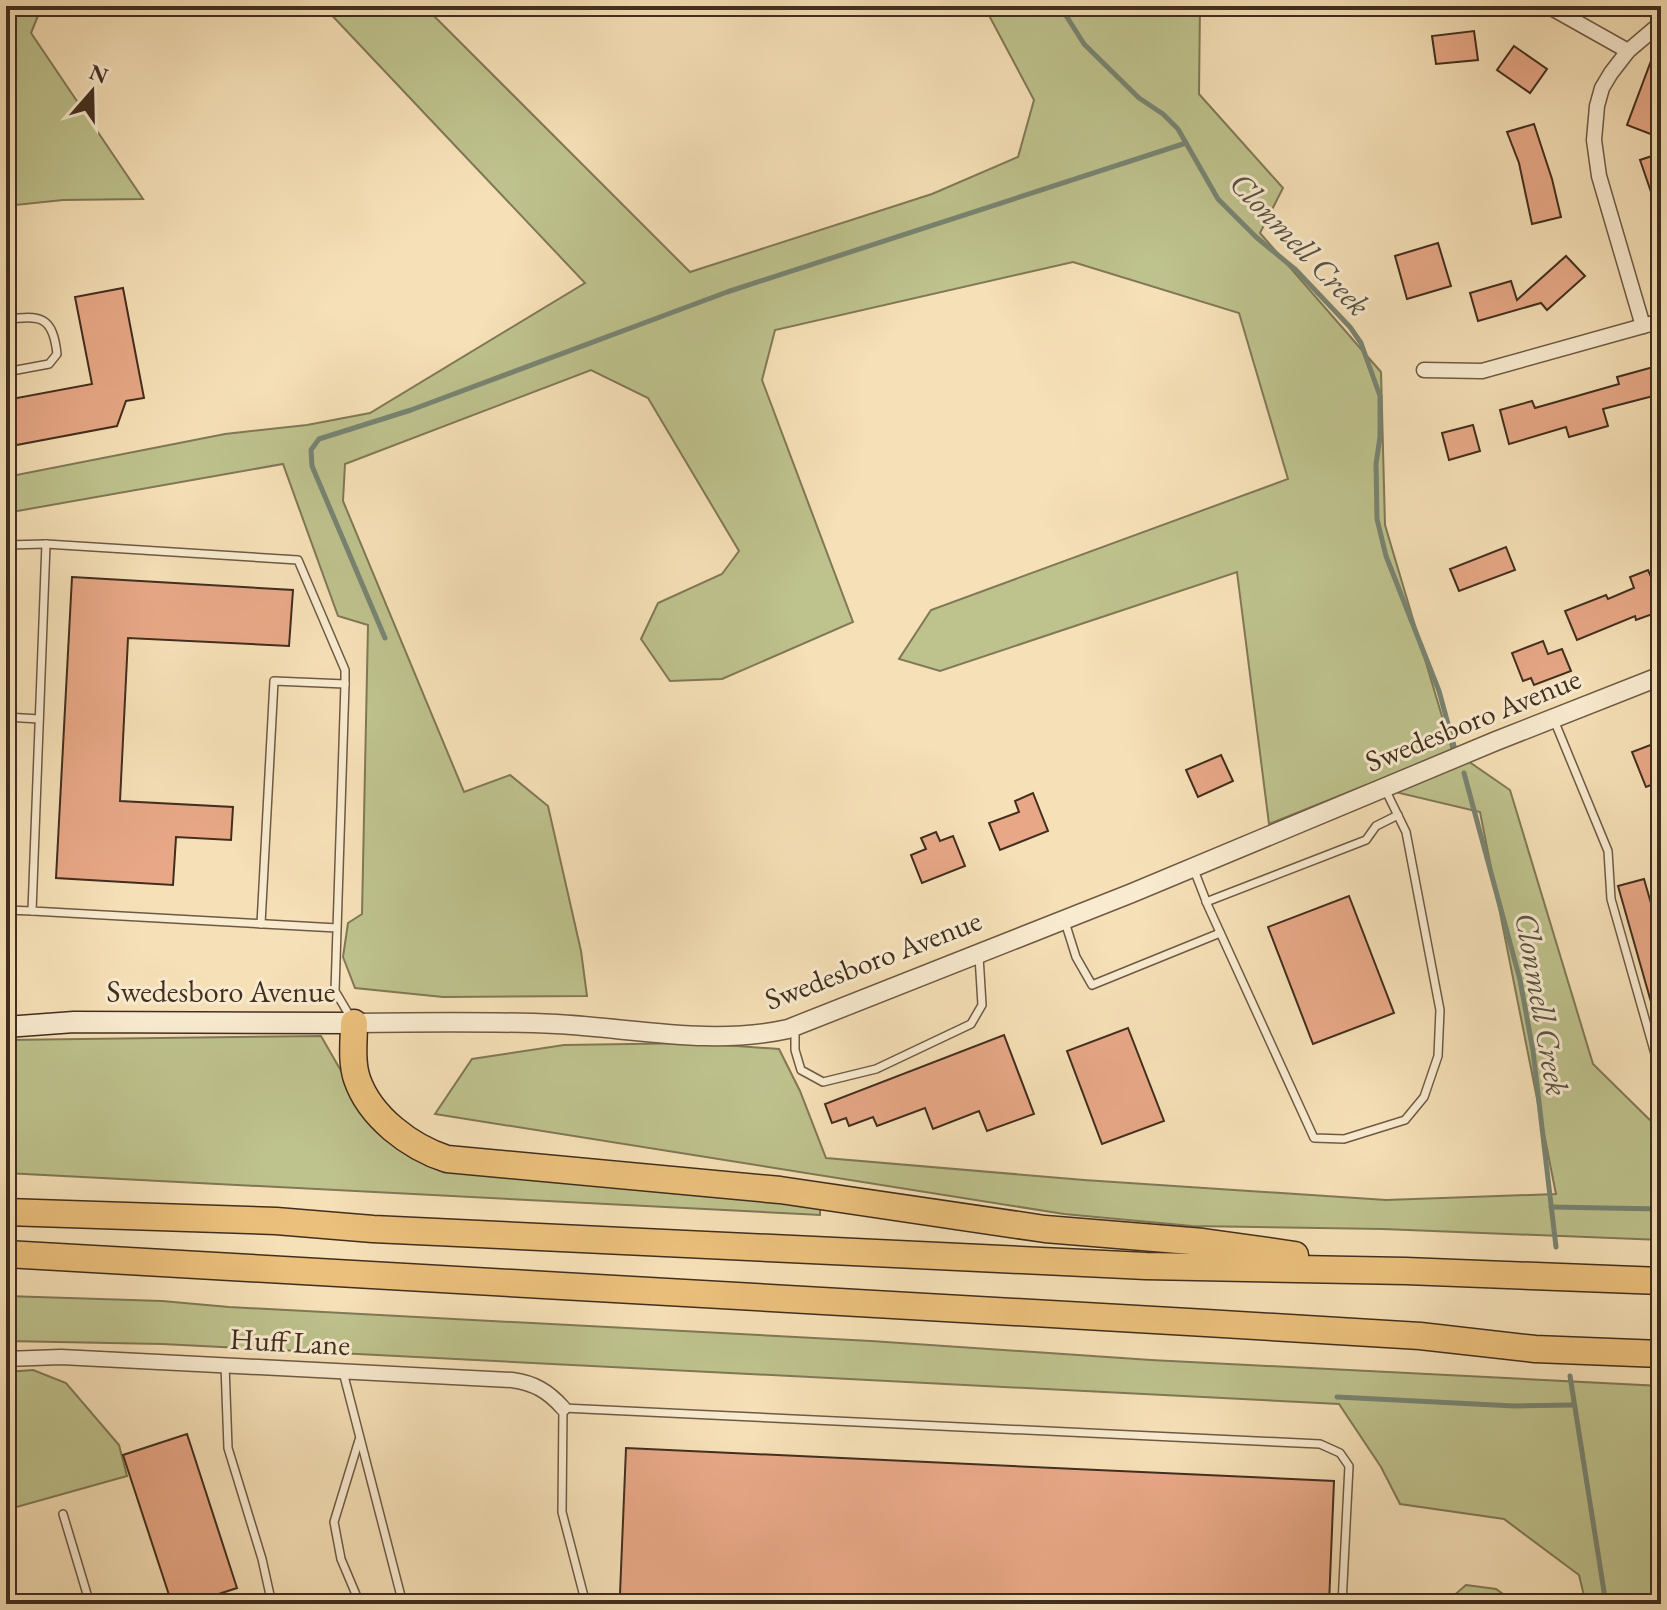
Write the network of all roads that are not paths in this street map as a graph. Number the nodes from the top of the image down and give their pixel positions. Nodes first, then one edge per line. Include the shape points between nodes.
1 (1548, 6) edge
2 (1661, 23) edge
3 (1628, 51) junction
4 (6, 320) edge
5 (1661, 321) edge
6 (1643, 326) junction
7 (1424, 370) dead end
8 (6, 372) edge
9 (46, 544) junction
10 (6, 545) edge
11 (1661, 676) edge
12 (345, 684) junction
13 (6, 717) edge
14 (1553, 718) junction
15 (39, 719) junction
16 (1385, 788) junction
17 (1398, 815) junction
18 (1193, 868) junction
19 (1661, 869) edge
20 (1661, 891) edge
21 (1206, 902) junction
22 (6, 910) edge
23 (32, 911) junction
24 (1064, 920) junction
25 (261, 924) junction
26 (337, 928) junction
27 (1220, 933) junction
28 (979, 953) junction
29 (354, 1023) junction
30 (795, 1026) junction
31 (6, 1027) edge
32 (1661, 1075) edge
33 (6, 1212) edge
34 (6, 1254) edge
35 (288, 1269) junction
36 (6, 1271) edge
37 (1406, 1271) junction
38 (1661, 1281) edge
39 (1661, 1354) edge
40 (6, 1359) edge
41 (225, 1365) junction
42 (343, 1370) junction
43 (563, 1408) junction
44 (360, 1438) junction
45 (63, 1514) dead end
46 (90, 1604) edge
47 (272, 1604) edge
48 (360, 1604) edge
49 (403, 1604) edge
50 (586, 1604) edge
51 (1342, 1604) edge

1 - 3 street
2 - 3 street
3 - 6 street via 1602,88 1594,140 1599,176
4 - 8 lane via 43,320 54,332 57,354 49,364
5 - 6 street
6 - 7 street via 1482,371
9 - 10 lane
9 - 12 lane via 298,560 345,670
9 - 15 lane
11 - 14 street, Swedesboro Avenue
12 - 25 lane via 274,681
12 - 26 lane
13 - 15 lane
14 - 16 street, Swedesboro Avenue
14 - 32 lane via 1608,851 1611,899
15 - 23 lane
16 - 17 lane
16 - 18 street, Swedesboro Avenue
17 - 21 lane via 1376,826 1366,840
17 - 27 lane via 1406,832 1440,1010 1438,1056 1424,1097 1405,1120 1344,1139 1314,1138
18 - 21 lane
18 - 24 street, Swedesboro Avenue
19 - 20 lane via 1655,868
21 - 27 lane
22 - 23 lane
23 - 25 lane
24 - 27 lane via 1092,985
24 - 28 street, Swedesboro Avenue
25 - 26 lane
26 - 29 lane via 335,991
28 - 30 street, Swedesboro Avenue
28 - 30 lane via 982,1005 971,1024 876,1069 823,1082 801,1070
29 - 30 street, Swedesboro Avenue via 559,1024 717,1037
29 - 31 main road, Swedesboro Avenue via 74,1022
29 - 37 highway via 357,1080 378,1115 409,1142 447,1159 780,1190 1045,1229 1203,1242
33 - 37 highway via 1146,1266
34 - 35 highway
35 - 36 highway
35 - 39 highway
37 - 38 highway
40 - 41 street, Huff Lane
41 - 42 street, Huff Lane
41 - 47 lane via 228,1448
42 - 43 street, Huff Lane via 529,1382
42 - 44 lane
43 - 50 lane via 562,1512
43 - 51 lane via 1320,1444 1340,1453 1349,1466
44 - 48 lane via 334,1522 341,1559
44 - 49 lane
45 - 46 lane

